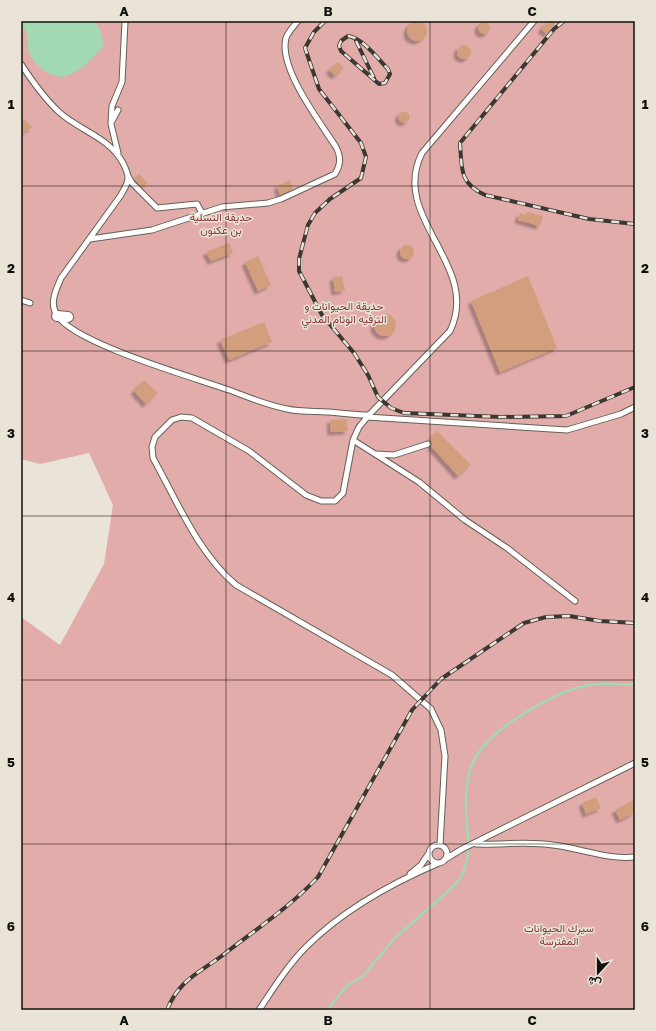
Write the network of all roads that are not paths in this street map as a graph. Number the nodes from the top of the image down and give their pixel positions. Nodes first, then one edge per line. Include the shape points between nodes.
1 (298, 21) edge
2 (534, 21) edge
3 (125, 22) dead end
4 (21, 64) edge
5 (118, 110) dead end
6 (111, 124) junction
7 (119, 156) junction
8 (128, 176) junction
9 (202, 213) junction
10 (90, 239) junction
11 (21, 300) edge
12 (30, 303) dead end
13 (57, 316) junction
14 (68, 317) dead end
15 (635, 407) edge
16 (368, 416) junction
17 (353, 440) junction
18 (428, 444) dead end
19 (375, 454) junction
20 (575, 601) dead end
21 (635, 764) edge
22 (475, 844) junction
23 (440, 845) junction
24 (429, 853) junction
25 (635, 857) edge
26 (442, 862) junction
27 (402, 881) junction
28 (259, 1010) edge

1 - 9 lane via 286,37 286,61 292,76 336,147 340,155 340,166 335,174 281,199 268,203 222,207
2 - 16 lane via 422,153 416,165 416,199 427,226 445,257 457,291 454,321 450,331
3 - 6 lane via 122,82 112,106
4 - 7 lane via 60,113 93,133
5 - 6 lane
6 - 7 lane
7 - 8 lane
8 - 9 lane via 157,208 197,204
8 - 10 lane via 121,195
9 - 10 lane via 152,230
10 - 13 lane via 56,288 53,306
11 - 12 lane
13 - 14 street
13 - 16 lane via 74,330 136,359 230,390 263,404 288,409
15 - 16 lane via 621,414 566,430
16 - 17 lane
17 - 19 lane
17 - 23 lane via 343,493 335,501 321,501 306,494 249,451 192,418 181,417 172,420 155,437 152,447 156,464 206,553 221,573 236,585 392,674 431,709 441,730 445,756
18 - 19 lane via 394,455
19 - 20 lane via 419,482 465,520 507,548
21 - 22 lane
22 - 25 lane via 531,842 614,857
22 - 26 lane
23 - 24 lane via 434,846
23 - 26 lane via 446,850 447,855
24 - 26 lane via 432,861
24 - 27 lane via 421,865
26 - 27 lane
27 - 28 lane via 353,908 320,934 295,960

